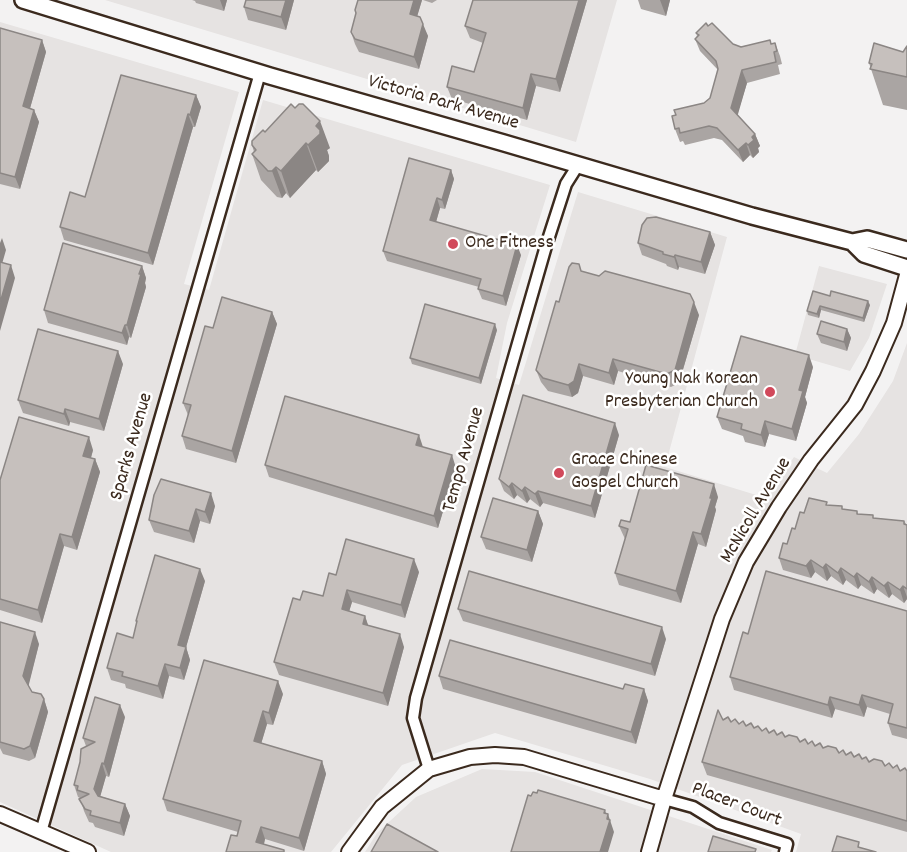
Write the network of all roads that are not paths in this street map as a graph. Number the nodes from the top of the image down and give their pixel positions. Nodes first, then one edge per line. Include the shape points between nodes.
1 (23, 0) edge
2 (260, 73) junction
3 (578, 165) junction
4 (852, 242) junction
5 (907, 250) edge
6 (907, 268) edge
7 (907, 275) edge
8 (429, 769) junction
9 (664, 799) junction
10 (0, 814) edge
11 (41, 832) junction
12 (88, 852) edge
13 (349, 852) edge
14 (649, 852) edge
15 (785, 852) edge

1 - 2 main road, Victoria Park Avenue
2 - 3 main road, Victoria Park Avenue
2 - 11 street, Sparks Avenue
3 - 4 main road, Victoria Park Avenue
3 - 8 street, Tempo Avenue via 566,184 546,246 416,698 413,718
4 - 5 main road, Victoria Park Avenue via 867,239
4 - 6 main road, Victoria Park Avenue via 864,254
7 - 9 street, McNicoll Avenue via 894,323 855,405 778,507 746,562 722,619
8 - 9 street via 470,757 524,758
8 - 13 street via 382,807
9 - 14 street, McNicoll Avenue
9 - 15 street, Placer Court via 787,844
10 - 11 street
11 - 12 street

